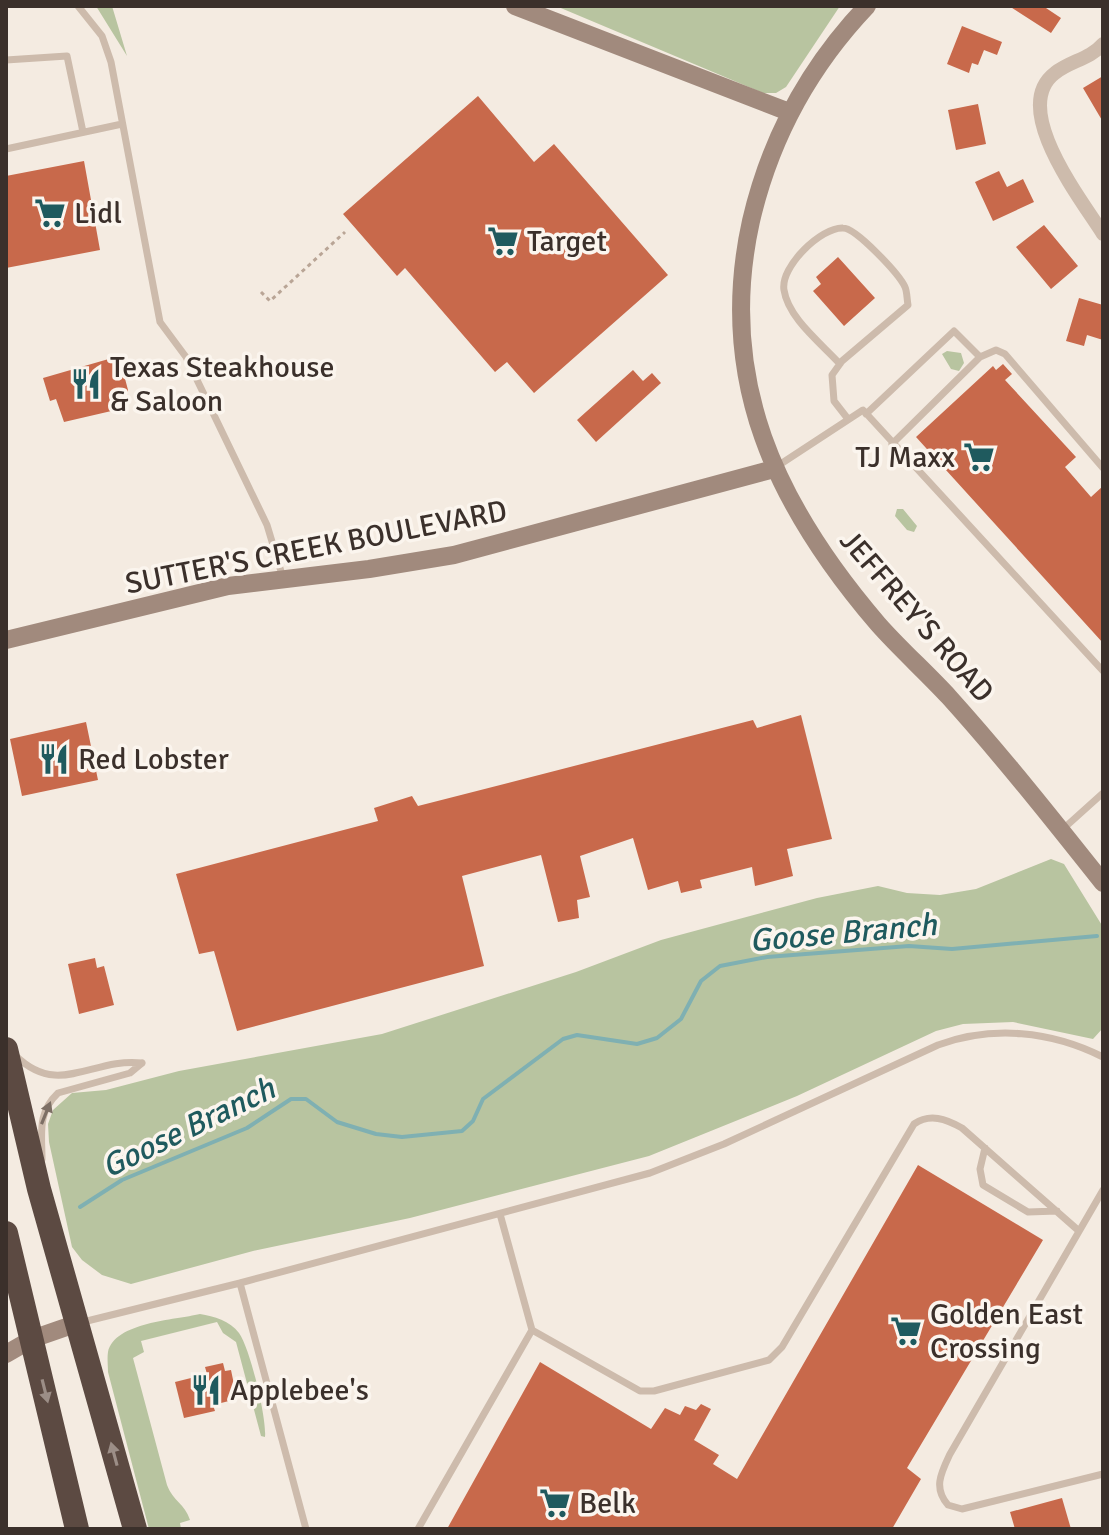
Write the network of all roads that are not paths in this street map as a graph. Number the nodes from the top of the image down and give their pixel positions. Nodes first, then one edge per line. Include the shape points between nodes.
1 (78, 6) edge
2 (515, 6) edge
3 (867, 6) edge
4 (1103, 44) edge
5 (6, 60) edge
6 (789, 112) junction
7 (122, 124) junction
8 (83, 132) junction
9 (6, 149) edge
10 (1103, 234) edge
11 (980, 357) junction
12 (840, 364) junction
13 (866, 414) junction
14 (848, 419) junction
15 (892, 444) junction
16 (1103, 468) edge
17 (774, 469) junction
18 (283, 578) junction
19 (6, 640) edge
20 (1103, 671) edge
21 (1103, 793) edge
22 (1061, 831) junction
23 (1103, 883) edge
24 (6, 1046) edge
25 (1103, 1057) edge
26 (985, 1148) junction
27 (39, 1189) junction
28 (1103, 1190) edge
29 (1057, 1211) junction
30 (500, 1214) junction
31 (1079, 1231) junction
32 (6, 1233) edge
33 (240, 1283) junction
34 (78, 1323) junction
35 (532, 1330) junction
36 (32, 1339) junction
37 (6, 1354) edge
38 (1103, 1474) edge
39 (77, 1529) edge
40 (135, 1529) edge
41 (306, 1529) edge
42 (418, 1529) edge

1 - 7 lane via 102,36
2 - 6 street
3 - 6 street, JEFFREY'S ROAD via 843,31
4 - 10 street via 1054,73 1042,89 1038,112 1066,175
5 - 8 lane via 67,56
6 - 17 street, JEFFREY'S ROAD via 757,194 740,282 746,379
7 - 8 lane
7 - 18 lane via 160,322 186,357 267,525
8 - 9 lane
11 - 13 lane via 954,331
11 - 15 lane
11 - 16 lane via 996,350 1005,354
12 - 12 lane via 908,305 905,287 857,232 844,228 829,231 795,258 785,273 784,290 793,311
12 - 14 lane via 832,375 834,401
13 - 14 lane via 863,410
13 - 15 lane
14 - 17 lane
15 - 20 lane
17 - 18 street, SUTTER'S CREEK BOULEVARD via 454,555
17 - 22 street, JEFFREY'S ROAD via 842,580
18 - 19 street, SUTTER'S CREEK BOULEVARD via 228,586
21 - 22 lane
22 - 23 street, JEFFREY'S ROAD
24 - 27 highway
27 -> 24 lane via 41,1129 49,1102 58,1093 130,1073 142,1063 125,1061 48,1076
25 - 30 lane via 1019,1032 962,1037 650,1173
26 - 29 lane
26 - 29 lane via 983,1185 1028,1212
26 - 35 lane via 951,1121 930,1118 914,1124 782,1347 769,1360 640,1391
27 - 34 highway
28 - 31 lane
29 - 31 lane
30 - 33 lane
30 - 35 lane
31 - 38 lane via 950,1454 939,1490 948,1505 971,1508
32 - 36 highway
33 - 34 lane
33 - 41 lane
34 - 36 street
40 -> 34 highway
35 - 42 lane
36 - 37 street
36 -> 39 highway

